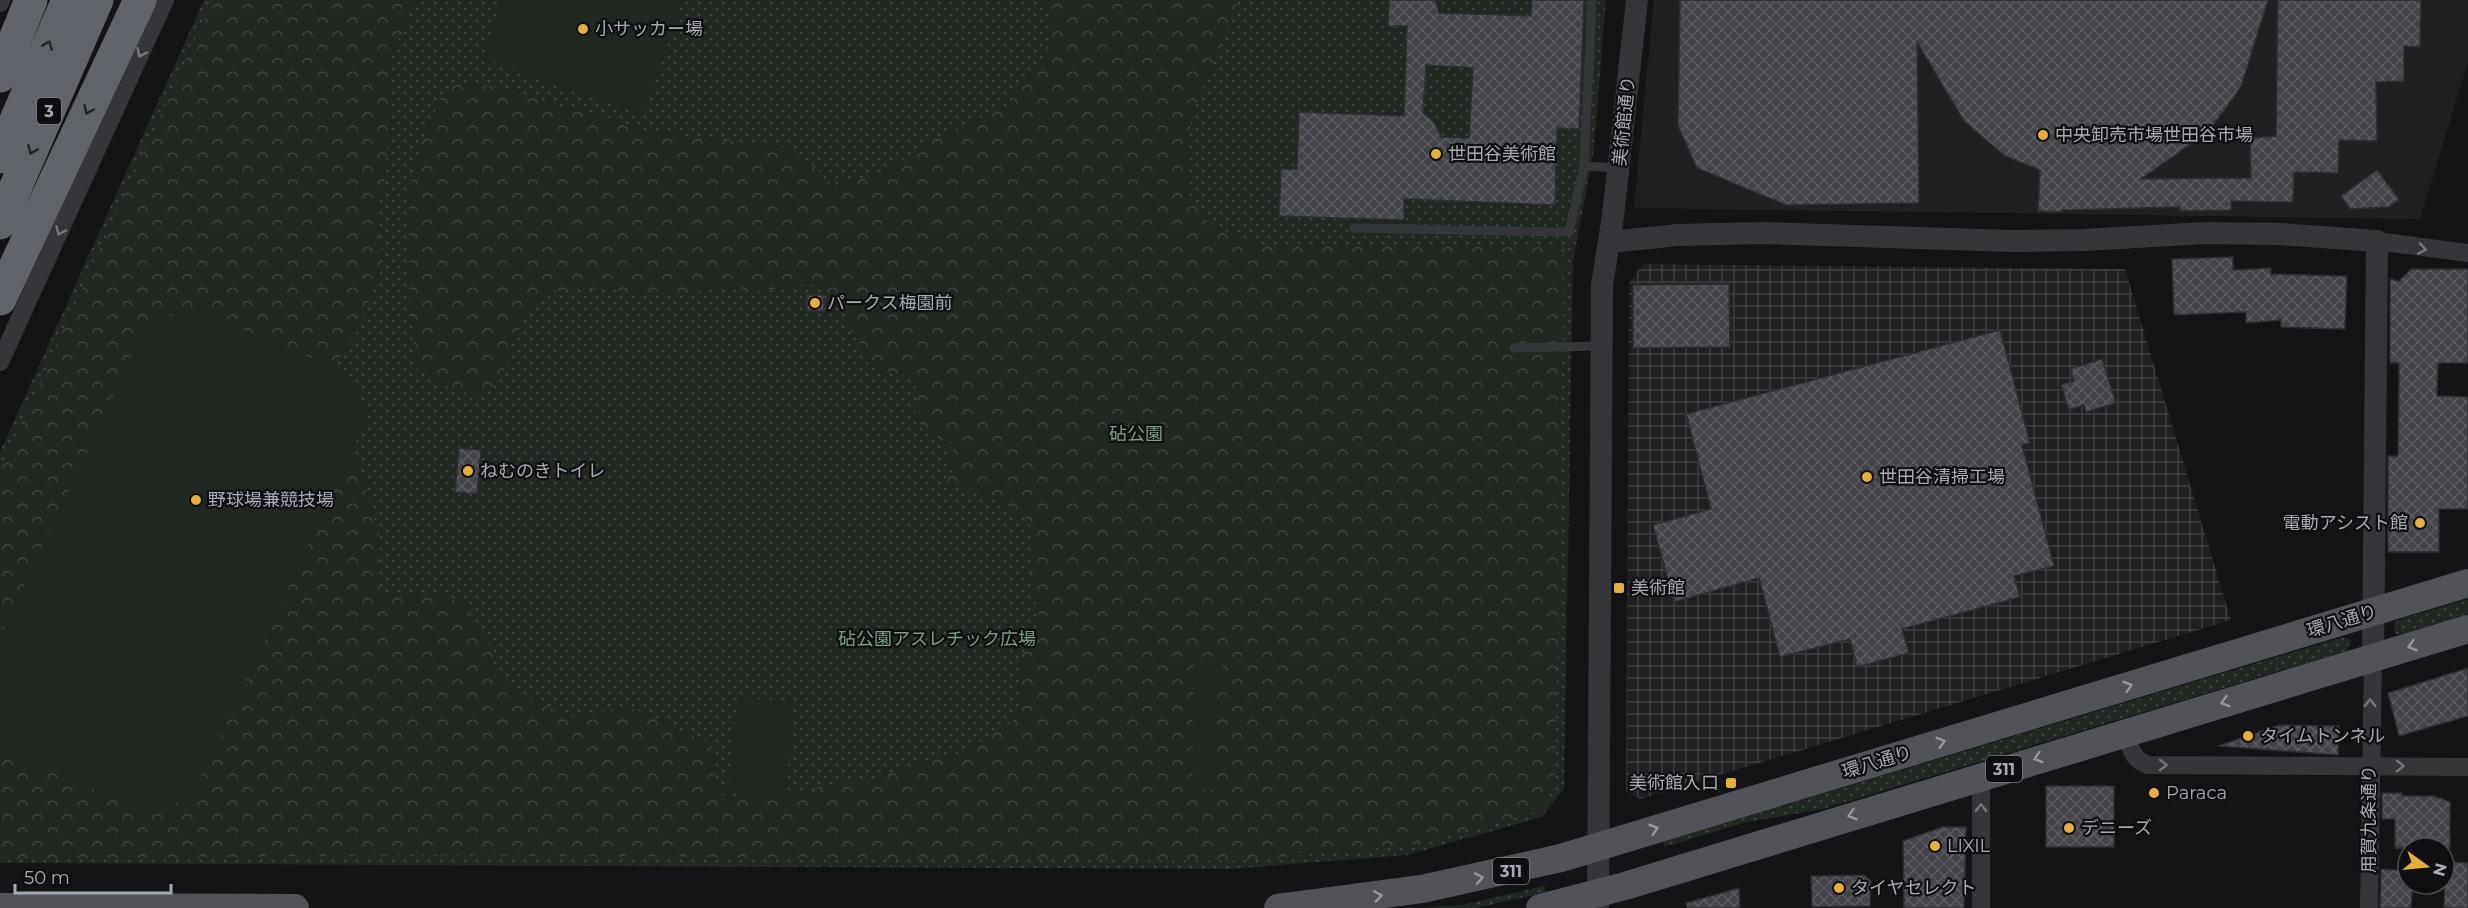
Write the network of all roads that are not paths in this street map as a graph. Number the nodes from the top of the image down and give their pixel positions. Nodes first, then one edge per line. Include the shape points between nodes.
1 (31, 0) edge
2 (68, 0) edge
3 (97, 0) edge
4 (140, 0) edge
5 (165, 0) edge
6 (1592, 0) edge
7 (1637, 0) edge
8 (0, 76) edge
9 (0, 157) edge
10 (1584, 166) junction
11 (1619, 168) junction
12 (0, 223) edge
13 (1354, 228) dead end
14 (2377, 241) junction
15 (1610, 242) junction
16 (2468, 254) edge
17 (0, 299) edge
18 (1601, 346) junction
19 (1514, 348) dead end
20 (0, 362) edge
21 (2468, 583) edge
22 (2373, 612) junction
23 (2468, 629) edge
24 (2373, 658) junction
25 (2126, 732) junction
26 (2370, 765) junction
27 (2468, 767) edge
28 (1981, 776) junction
29 (1598, 846) junction
30 (1598, 901) edge
31 (0, 908) edge
32 (295, 908) edge
33 (1278, 908) edge
34 (1540, 908) edge
35 (1981, 908) edge
36 (2369, 908) edge

1 - 8 highway
9 -> 2 highway, 3
3 -> 12 highway, 3
4 -> 17 highway
5 -> 20 street
6 - 10 lane
7 - 11 street, 美術館通り
10 - 11 lane
10 - 13 lane via 1569,232
11 - 15 street, 美術館通り
14 - 15 street via 2205,233 2012,241 1761,232
14 -> 16 street
14 - 22 street
15 - 18 street, 美術館通り via 1602,285
18 - 19 lane
18 - 29 street, 美術館通り
21 - 22 main road, 環八通り / 311
22 - 24 street
29 -> 22 main road, 環八通り / 311
23 -> 24 main road, 311
24 -> 25 main road, 311
26 -> 24 street, 用賀九条通り
25 -> 26 street via 2133,754 2148,765
25 -> 28 main road, 311
26 -> 27 street
26 - 36 street, 用賀九条通り
28 -> 30 main road, 311
35 -> 28 street
29 - 30 street, 美術館通り
33 -> 29 main road, 環八通り / 311 via 1422,889 1498,874
30 - 34 main road, 311
31 - 32 main road

